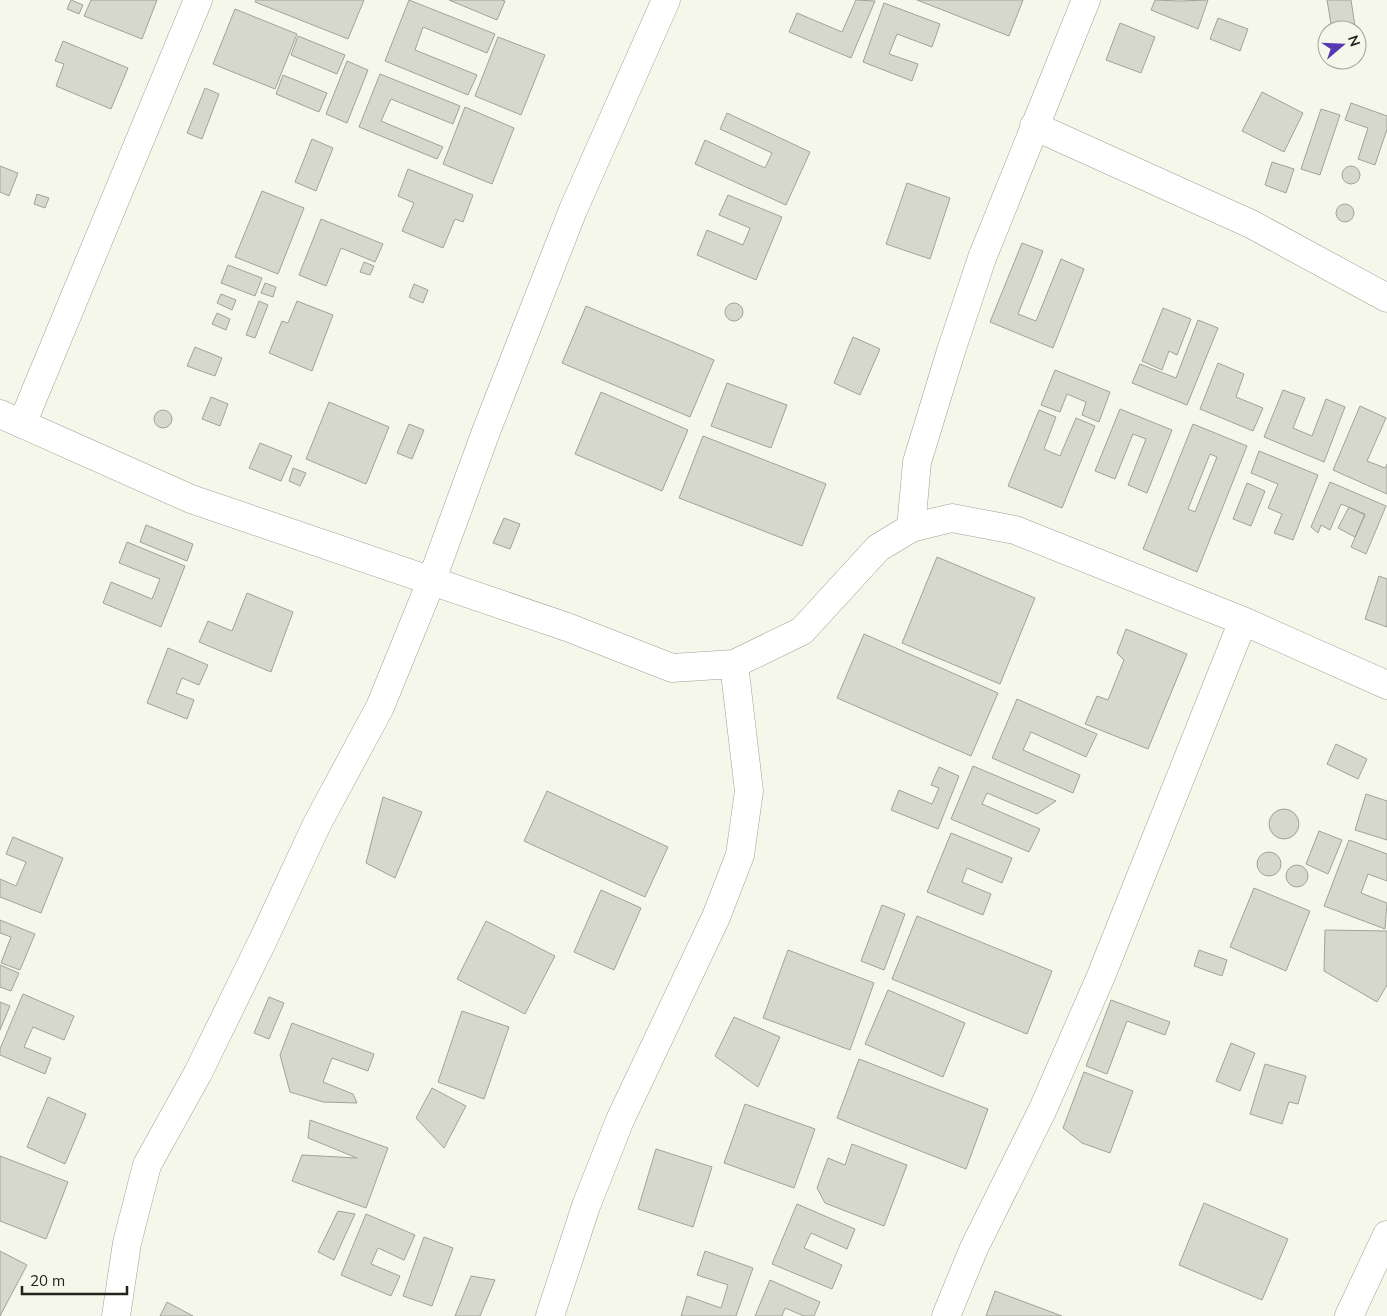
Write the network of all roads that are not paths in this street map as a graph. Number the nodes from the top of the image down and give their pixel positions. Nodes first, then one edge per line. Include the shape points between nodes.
1 (198, 0) edge
2 (666, 0) edge
3 (1086, 0) edge
4 (1034, 126) junction
5 (1387, 298) edge
6 (11, 419) edge
7 (911, 528) junction
8 (430, 582) junction
9 (1243, 621) junction
10 (734, 664) junction
11 (1387, 685) edge
12 (1387, 1235) edge
13 (116, 1316) edge
14 (550, 1316) edge
15 (946, 1316) edge
16 (1349, 1316) edge

1 - 6 street
2 - 8 street via 574,210
3 - 4 street
4 - 5 street via 1252,224
4 - 7 street via 982,258 917,462
6 - 8 street via 192,499
7 - 9 street via 952,518 1015,530
7 - 10 street via 878,548 802,631
8 - 10 street via 567,628 672,668
8 - 13 street via 380,707 317,824 198,1073 147,1166 126,1243
9 - 11 street
9 - 15 street via 1101,976 1043,1109 974,1248
10 - 14 street via 749,791 740,856 716,917 620,1120 586,1206
12 - 16 street

